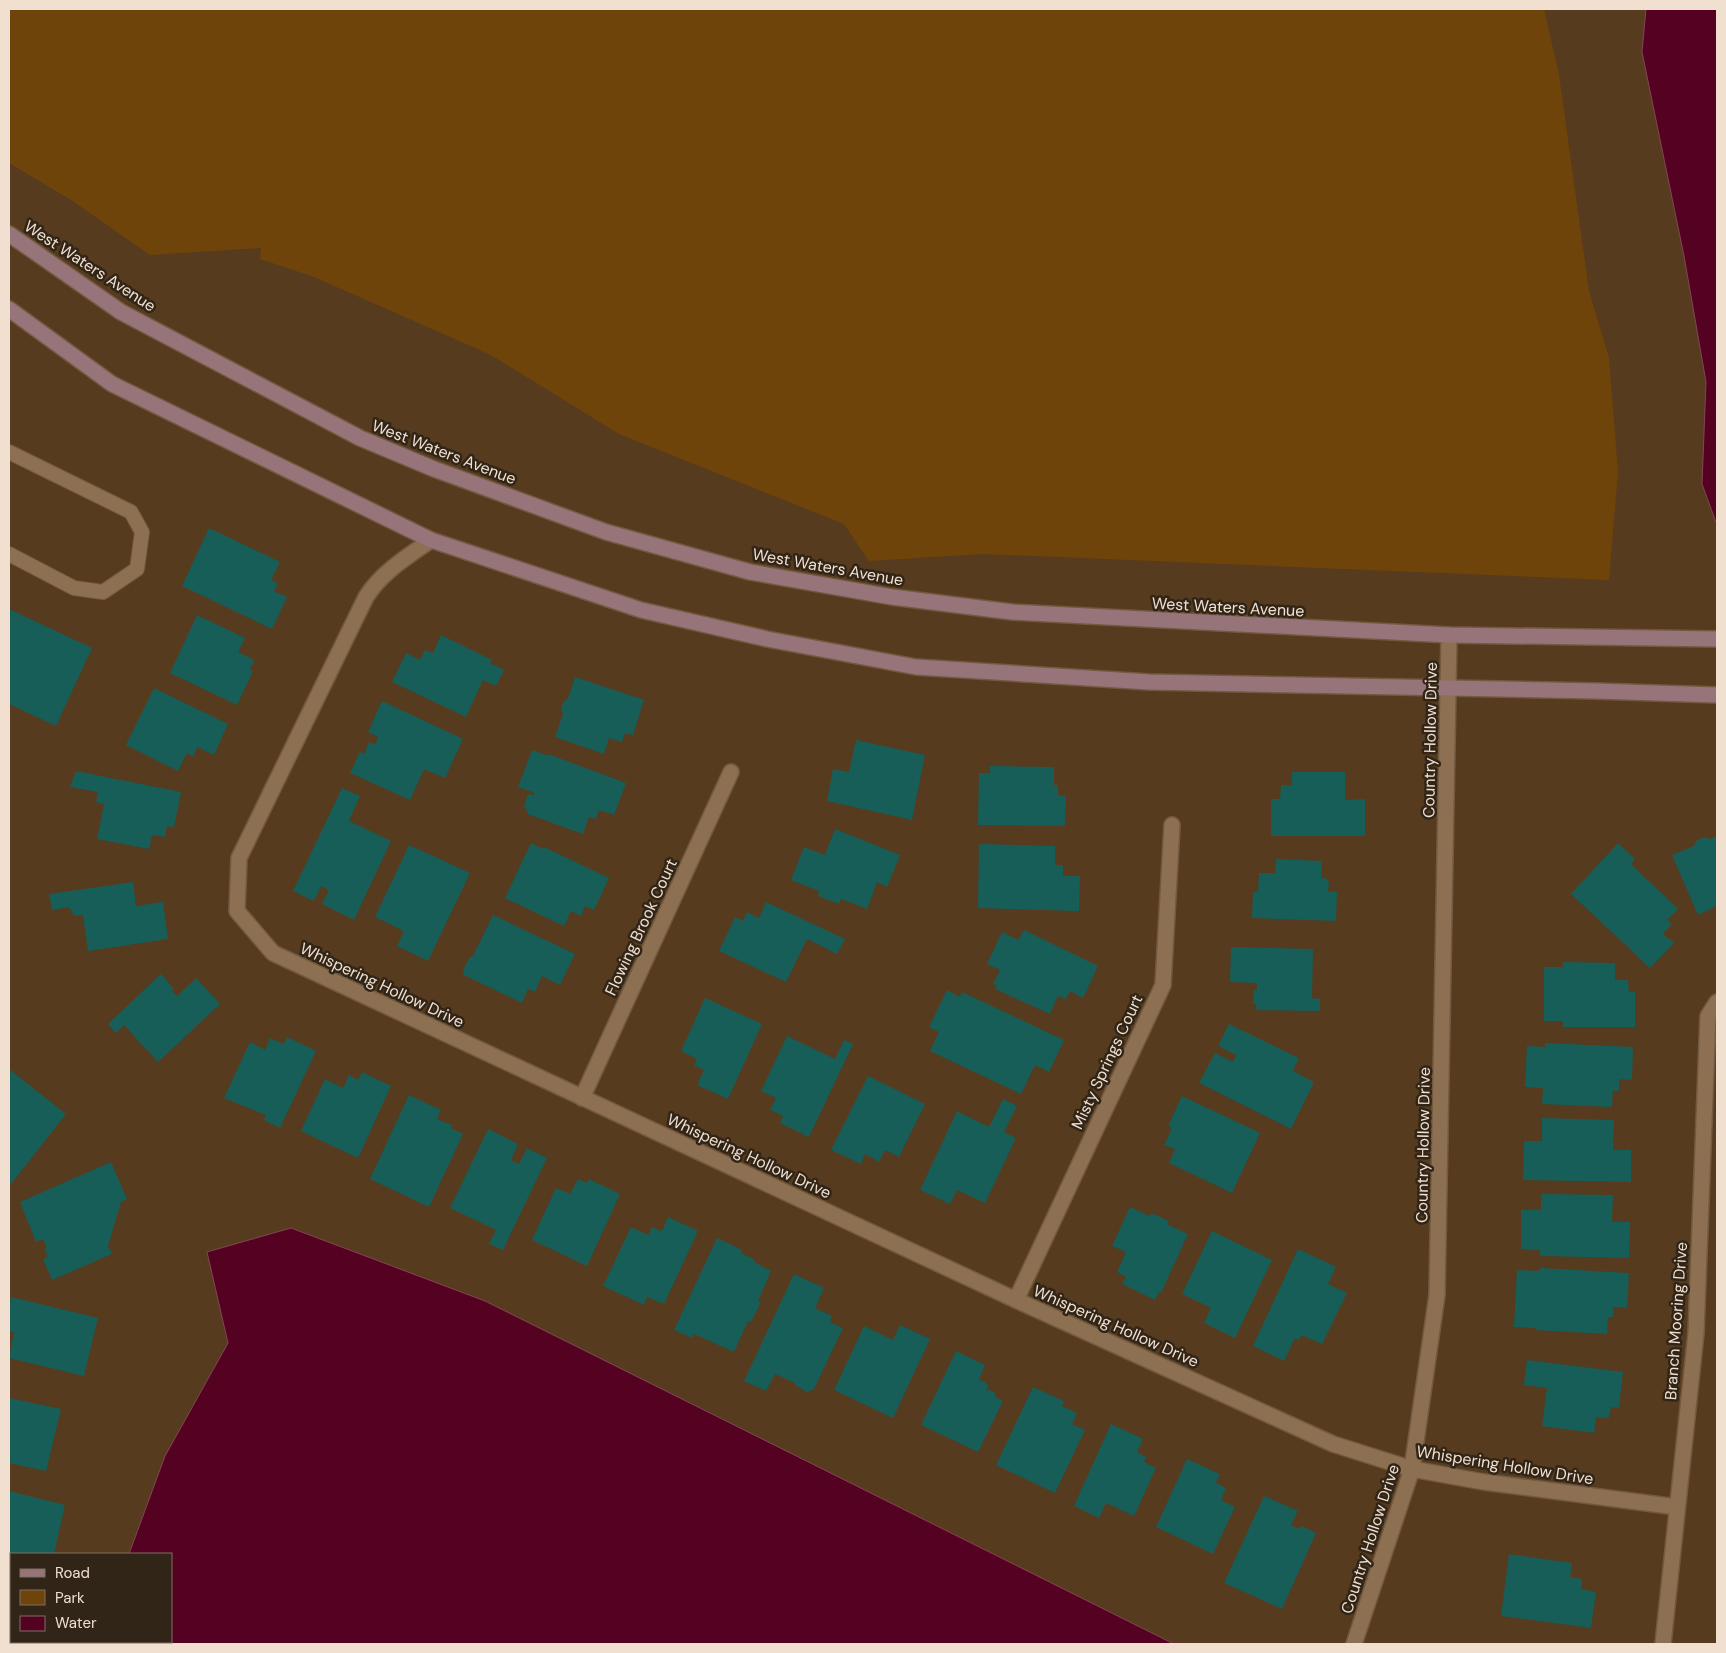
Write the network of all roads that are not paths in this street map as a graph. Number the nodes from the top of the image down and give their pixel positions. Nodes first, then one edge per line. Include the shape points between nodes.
1 (9, 234) edge
2 (9, 309) edge
3 (9, 452) edge
4 (430, 540) junction
5 (9, 554) edge
6 (1449, 635) junction
7 (1717, 639) edge
8 (1448, 689) junction
9 (1717, 695) edge
10 (731, 772) dead end
11 (1172, 825) dead end
12 (1717, 1002) edge
13 (582, 1098) junction
14 (1016, 1300) junction
15 (1412, 1469) junction
16 (1677, 1507) junction
17 (1354, 1644) edge
18 (1663, 1644) edge

1 - 6 street, West Waters Avenue via 121,312 360,438 434,469 606,532 750,572 892,597 1012,612
2 - 4 street via 112,384
3 - 5 lane via 131,512 142,532 137,569 103,592 74,588
4 - 8 street via 641,610 767,639 916,667 1149,682
4 - 13 street, Whispering Hollow Drive via 386,573 366,597 239,858 237,911 273,953
6 - 7 street, West Waters Avenue
6 - 8 street, Country Hollow Drive
8 - 9 street
8 - 15 street, Country Hollow Drive via 1437,1295
10 - 13 street, Flowing Brook Court
11 - 14 street, Misty Springs Court via 1162,985
12 - 16 street, Branch Mooring Drive via 1708,1016 1696,1333
13 - 14 street, Whispering Hollow Drive
14 - 15 street, Whispering Hollow Drive via 1333,1444
15 - 16 street, Whispering Hollow Drive via 1484,1482
15 - 17 street, Country Hollow Drive
16 - 18 street, Branch Mooring Drive

